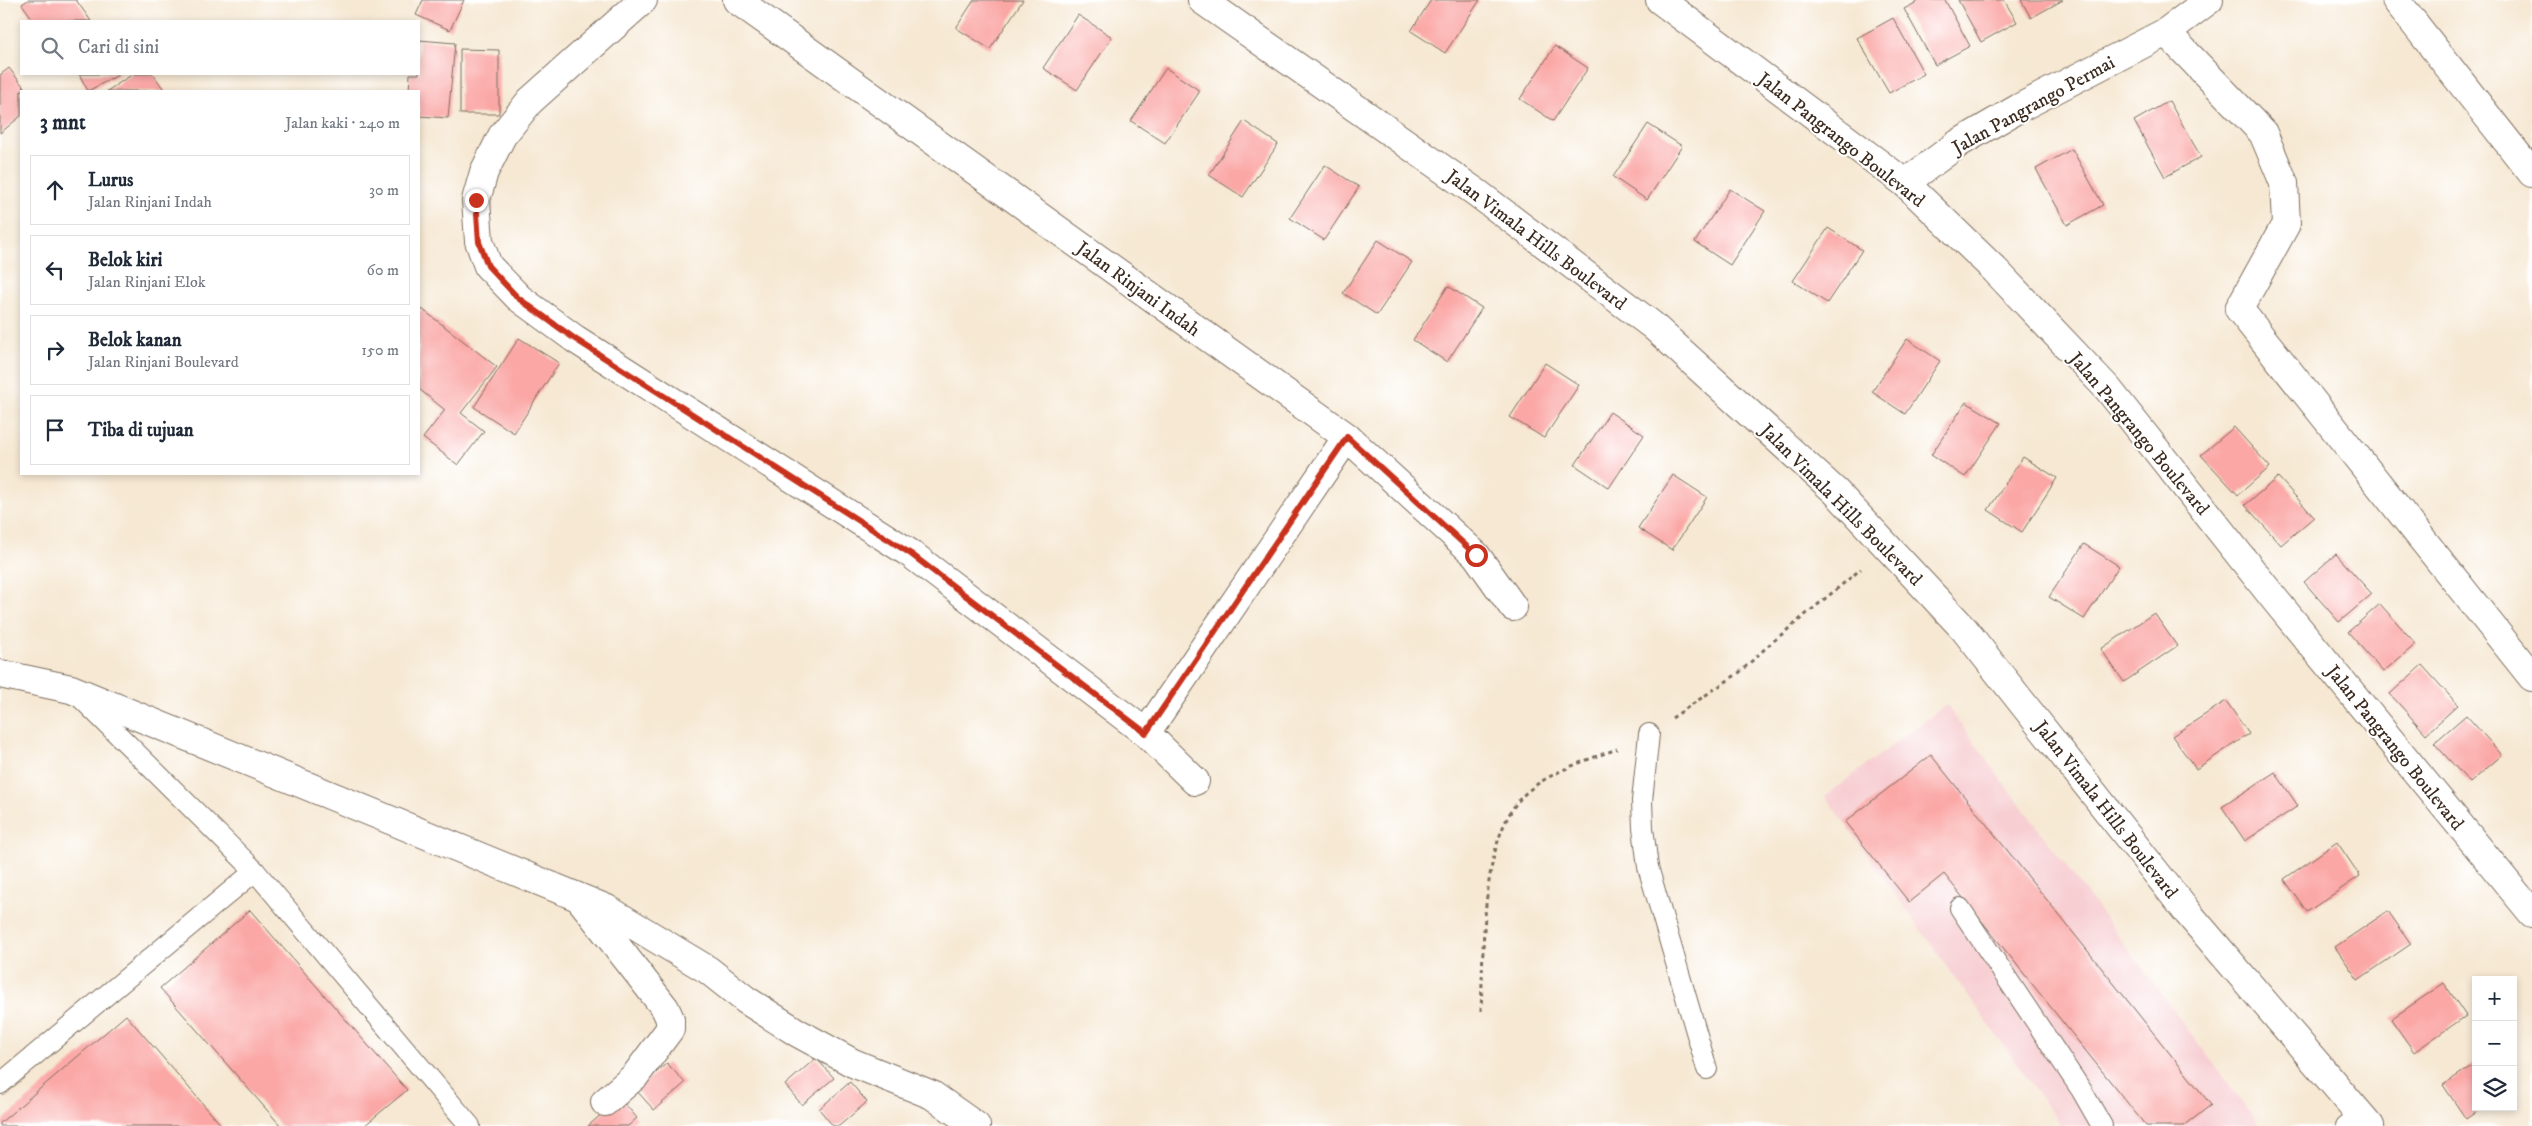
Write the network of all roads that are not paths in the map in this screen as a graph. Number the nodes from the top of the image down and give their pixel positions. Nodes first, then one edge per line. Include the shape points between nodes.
1 (643, 0) edge
2 (737, 0) edge
3 (1202, 0) edge
4 (1660, 0) edge
5 (2209, 0) edge
6 (2396, 0) edge
7 (2166, 32) junction
8 (2532, 173) edge
9 (1905, 183) junction
10 (1347, 437) junction
11 (1513, 607) dead end
12 (0, 674) edge
13 (2532, 677) edge
14 (71, 689) junction
15 (1146, 733) junction
16 (1649, 734) dead end
17 (1195, 781) dead end
18 (255, 871) junction
19 (578, 896) junction
20 (1960, 908) dead end
21 (2532, 913) edge
22 (1707, 1069) dead end
23 (0, 1084) edge
24 (605, 1102) dead end
25 (2359, 1122) edge
26 (470, 1126) edge
27 (976, 1126) edge
28 (2102, 1126) edge

1 - 15 street via 530,101 502,136 484,172 476,200 479,242 488,266 518,298 575,339 911,554
2 - 10 street, Jalan Rinjani Indah
3 - 25 street, Jalan Vimala Hills Boulevard via 1477,193 1652,325 1836,492 1964,629 2188,913
4 - 9 street, Jalan Pangrango Boulevard
5 - 7 street, Jalan Pangrango Permai
6 - 8 street
7 - 9 street, Jalan Pangrango Permai via 2019,108 1959,143
7 - 13 street via 2262,133 2284,183 2286,224 2239,309
9 - 21 street, Jalan Pangrango Boulevard via 1995,270 2108,389 2276,601
10 - 11 street, Jalan Rinjani Indah via 1476,555
10 - 15 street
12 - 14 street
14 - 18 lane
14 - 19 street
15 - 17 street
16 - 22 lane via 1642,801 1648,868
18 - 23 lane
18 - 26 lane
19 - 24 street via 665,1008 670,1019 670,1030 636,1076
19 - 27 street via 607,909 708,970 746,1000 798,1033 853,1063 932,1094
20 - 28 lane

